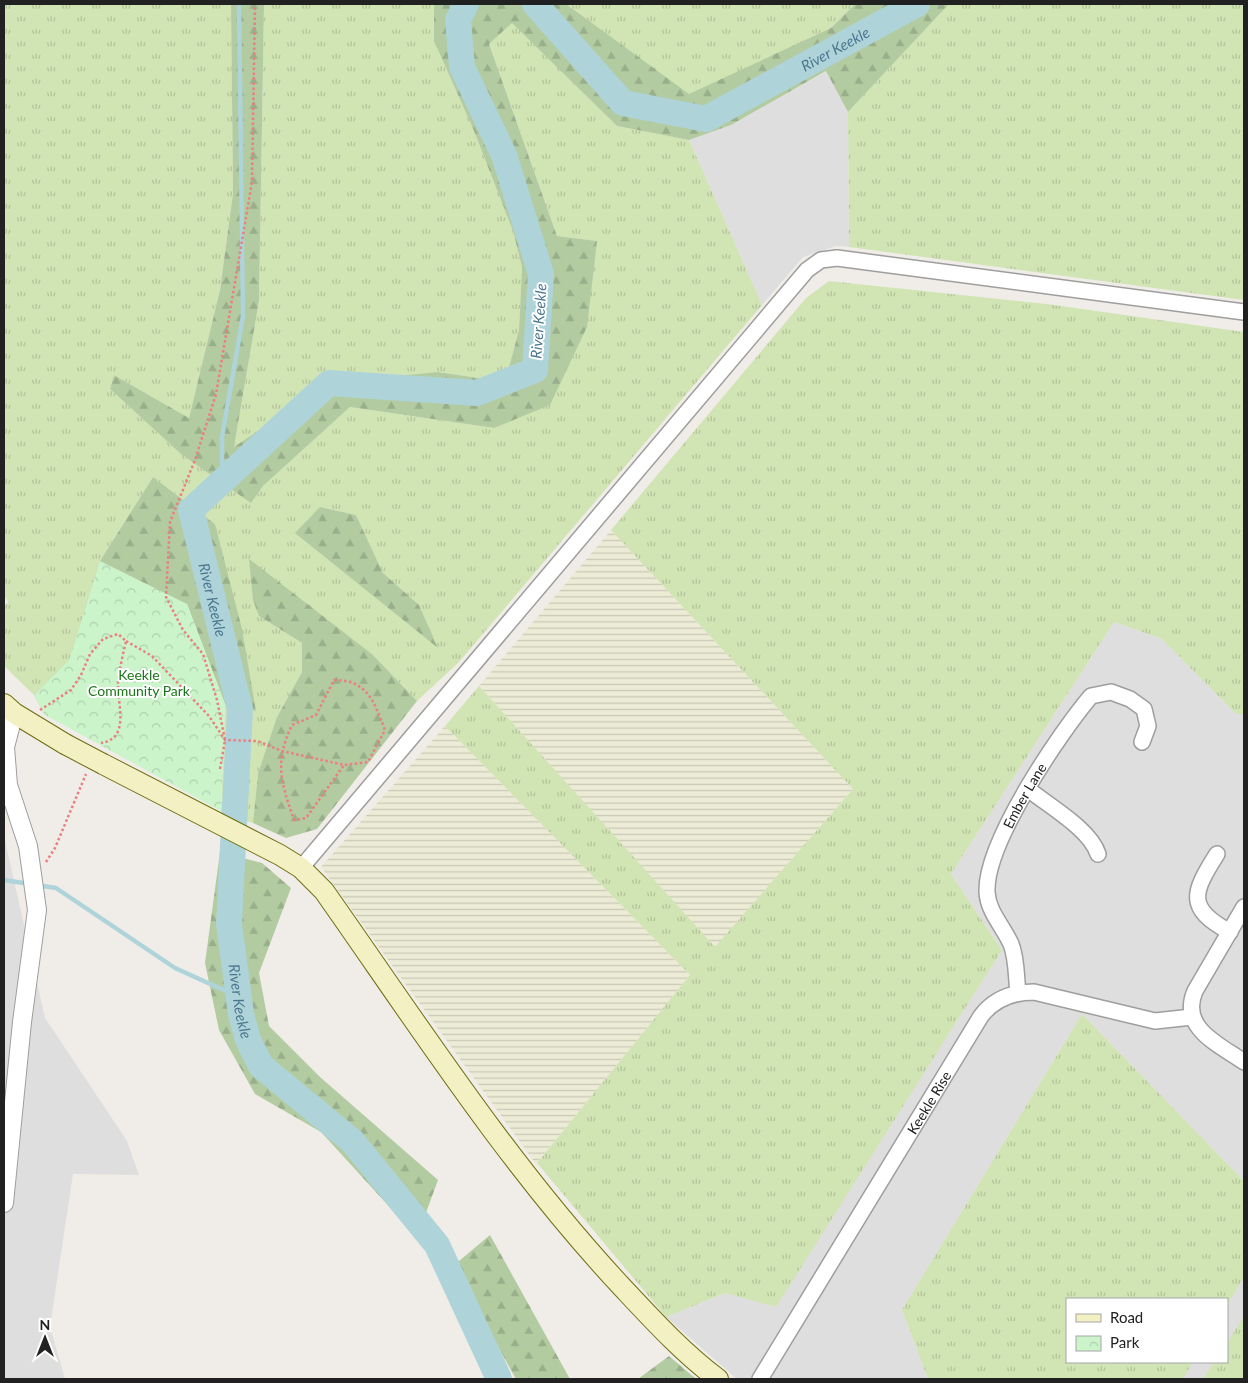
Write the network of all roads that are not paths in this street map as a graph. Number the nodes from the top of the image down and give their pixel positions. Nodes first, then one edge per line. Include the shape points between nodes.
1 (1244, 312) edge
2 (16, 714) edge
3 (1142, 742) dead end
4 (1028, 790) junction
5 (1098, 854) dead end
6 (1217, 854) dead end
7 (301, 868) junction
8 (1244, 906) edge
9 (1230, 932) junction
10 (1018, 993) junction
11 (1192, 1017) junction
12 (1244, 1062) edge
13 (4, 1203) edge
14 (718, 1379) edge
15 (760, 1379) edge

1 - 7 street via 837,258 821,260 807,270
2 - 7 main road, bridge via 95,767 219,824
2 - 13 street via 5,747 8,784 28,846 37,910
3 - 4 street, Ember Lane via 1148,726 1144,709 1111,692 1091,696 1063,732
4 - 5 street via 1086,834 1095,844
4 - 10 street, Ember Lane via 1004,829 988,874 987,893 991,909 1011,944
6 - 9 street via 1199,888 1198,901 1202,913
7 - 14 main road via 324,891 468,1096 586,1249 632,1298
8 - 9 street
9 - 11 street via 1194,991
10 - 11 street, Keekle Rise via 1044,992 1155,1021
10 - 15 street, Keekle Rise via 996,1002 981,1016
11 - 12 street via 1203,1033

